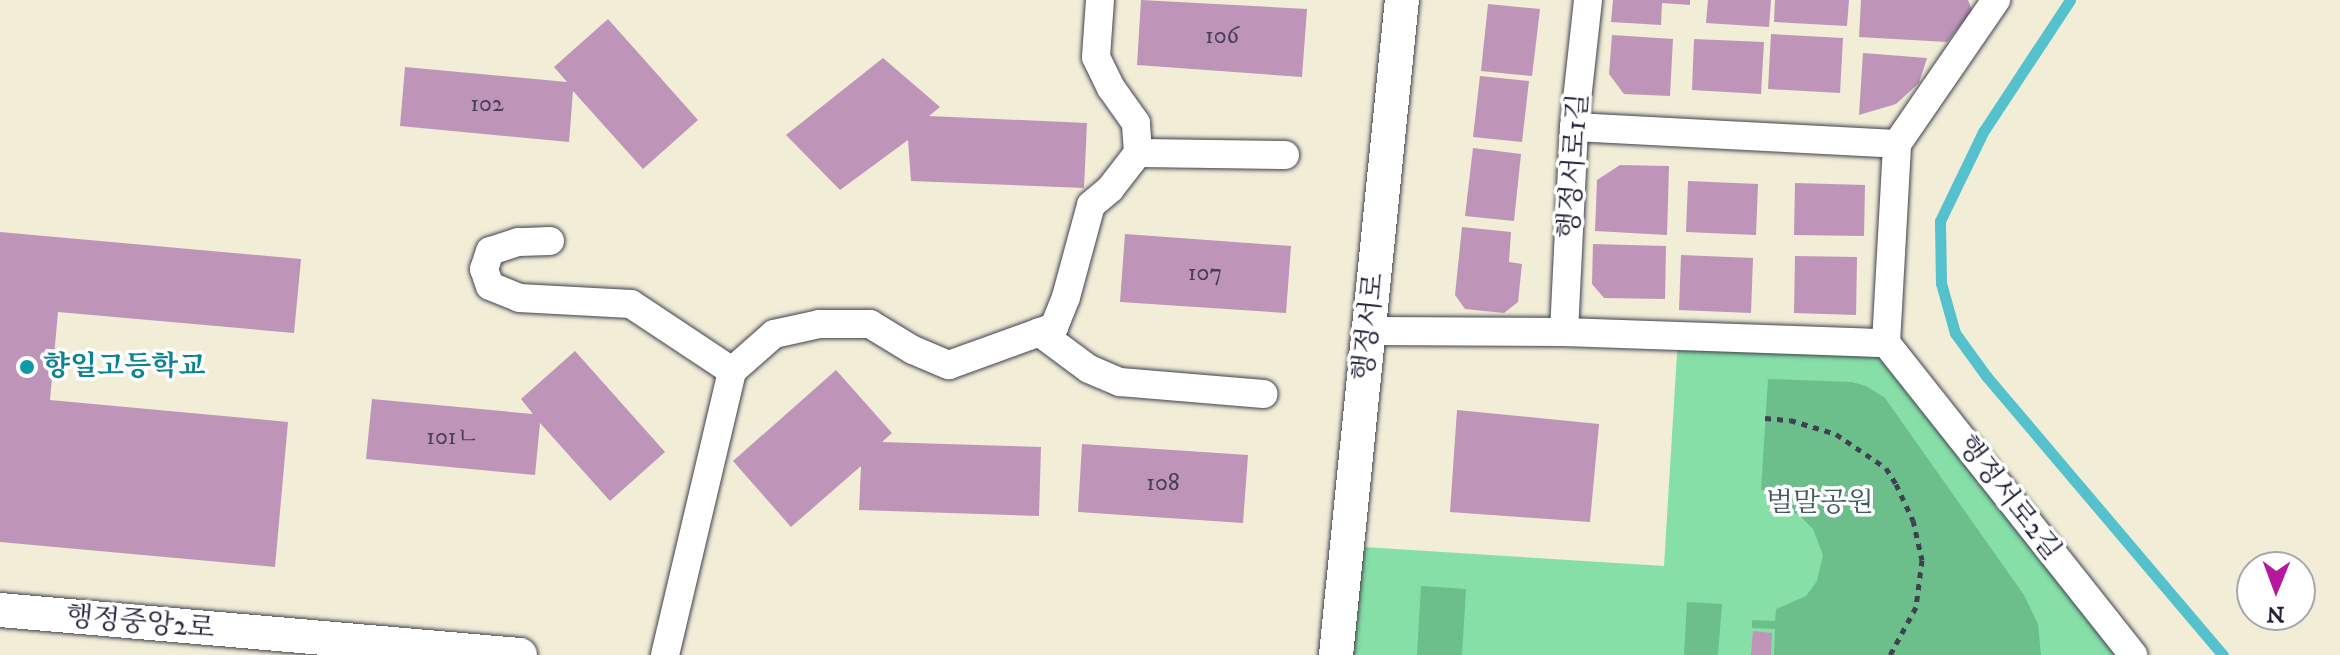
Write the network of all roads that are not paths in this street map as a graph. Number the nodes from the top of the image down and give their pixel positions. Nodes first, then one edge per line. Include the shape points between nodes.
1 (1100, 0) edge
2 (1402, 0) edge
3 (1588, 0) edge
4 (1996, 0) edge
5 (1574, 127) junction
6 (1897, 144) junction
7 (1138, 153) junction
8 (1285, 155) dead end
9 (550, 241) dead end
10 (1369, 331) junction
11 (1039, 332) junction
12 (1564, 332) junction
13 (1886, 343) junction
14 (732, 371) junction
15 (1263, 394) dead end
16 (0, 610) edge
17 (2131, 654) edge
18 (520, 655) edge
19 (665, 655) edge
20 (1336, 655) edge

1 - 7 street via 1096,57 1136,123
2 - 10 street, 행정서로
3 - 5 street, 행정서로1길
4 - 6 street
5 - 6 street
5 - 12 street, 행정서로1길
6 - 13 street
7 - 8 street
7 - 11 street via 1091,205 1054,327
9 - 14 street via 518,242 490,251 484,269 490,286 519,298 631,304
10 - 12 street
10 - 20 street, 행정서로
11 - 14 street via 949,365 870,324 819,324 774,334
11 - 15 street via 1089,369 1120,382
12 - 13 street
13 - 17 street, 행정서로2길
14 - 19 street
16 - 18 street, 행정중앙2로

